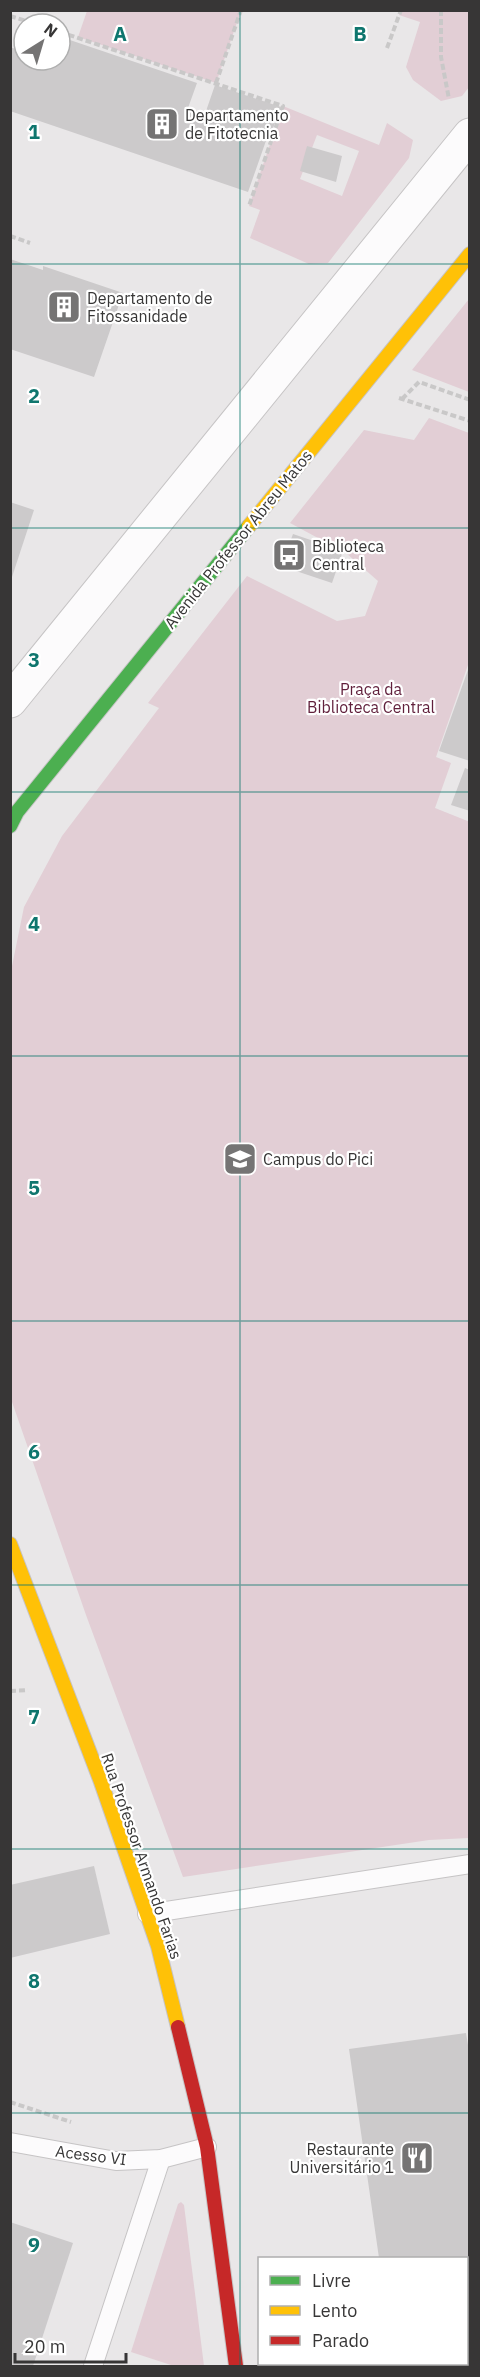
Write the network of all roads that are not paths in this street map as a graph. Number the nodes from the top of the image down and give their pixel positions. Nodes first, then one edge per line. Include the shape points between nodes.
1 (470, 135) edge
2 (470, 254) edge
3 (10, 700) edge
4 (10, 825) edge
5 (10, 1544) edge
6 (470, 1864) edge
7 (147, 1914) junction
8 (10, 2142) edge
9 (207, 2147) junction
10 (161, 2159) junction
11 (93, 2367) edge
12 (236, 2367) edge

1 - 3 street
2 - 4 street, Avenida Professor Abreu Matos
5 - 7 street, Rua Professor Armando Farias
6 - 7 lane
7 - 9 street, Rua Professor Armando Farias via 159,1946
8 - 10 lane, Acesso VI via 116,2161
9 - 10 lane, Acesso VI
9 - 12 street, Rua Professor Armando Farias
10 - 11 lane

